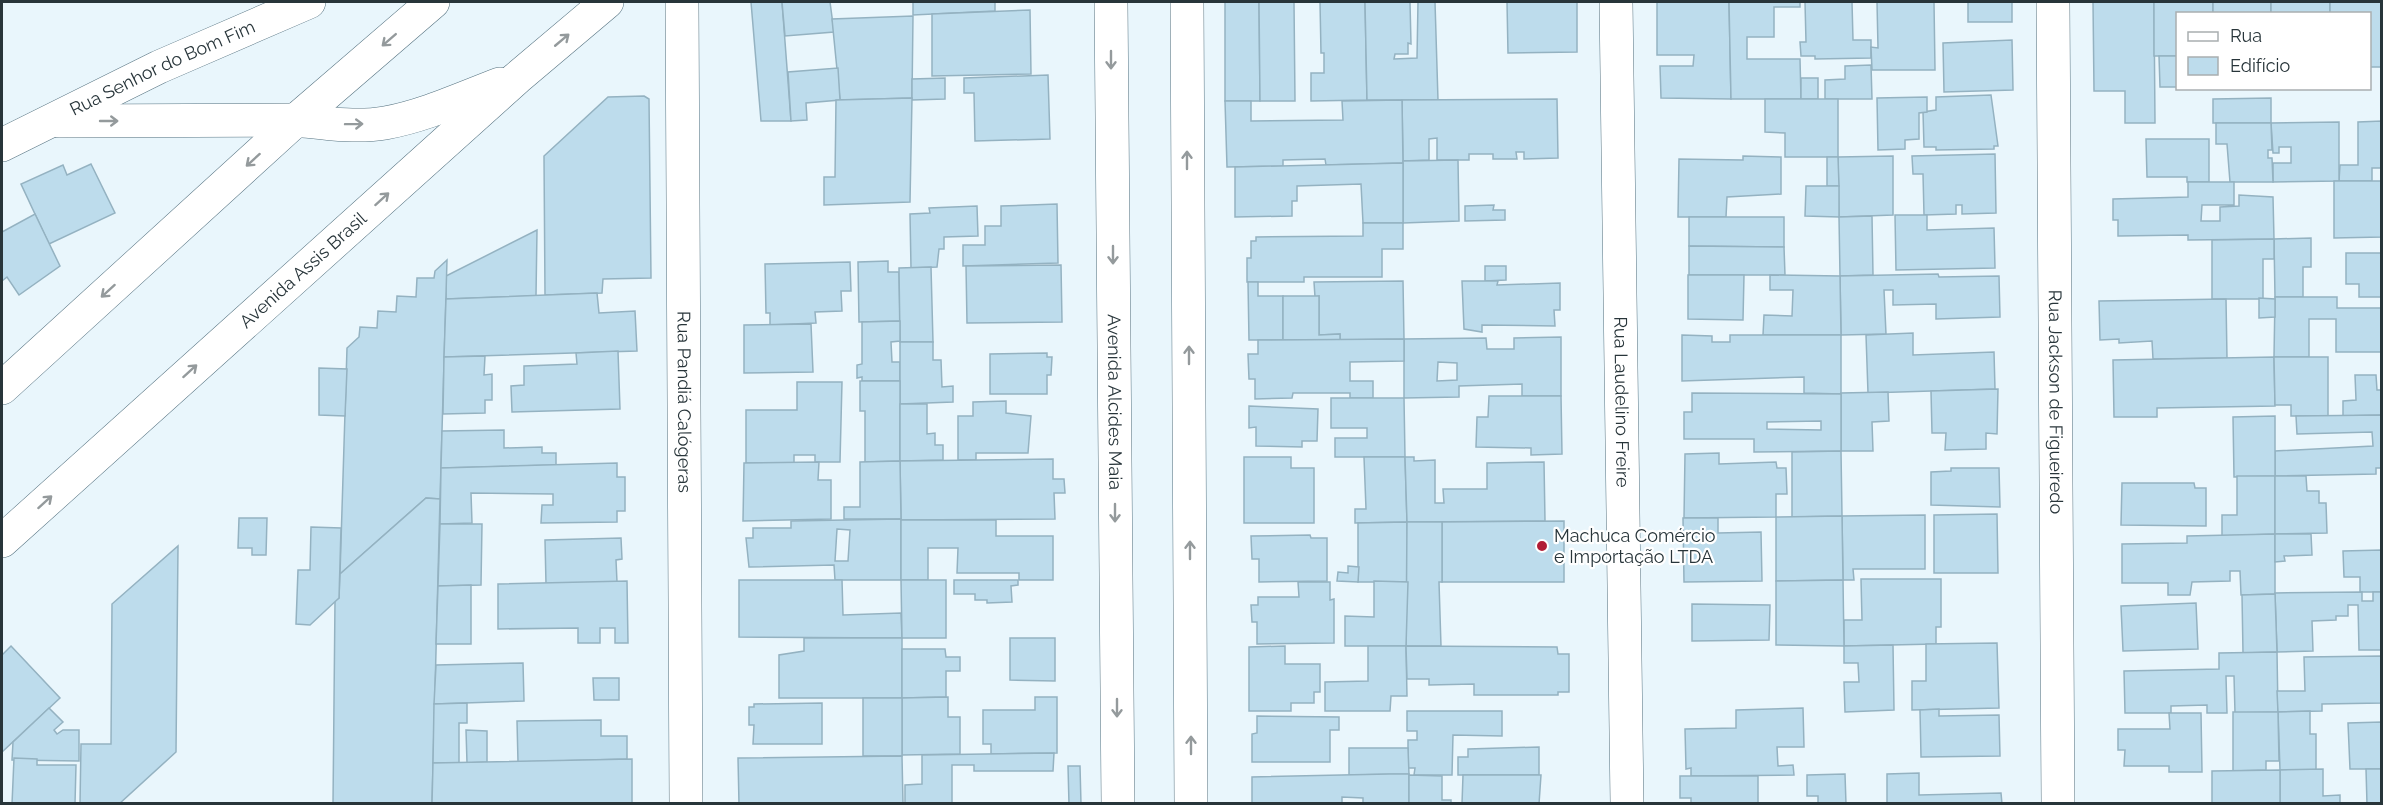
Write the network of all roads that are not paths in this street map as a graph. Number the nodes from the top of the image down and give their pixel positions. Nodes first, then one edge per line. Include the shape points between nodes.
1 (309, 2) edge
2 (433, 2) edge
3 (607, 2) edge
4 (682, 2) edge
5 (1111, 2) edge
6 (1186, 2) edge
7 (1616, 2) edge
8 (2054, 2) edge
9 (517, 78) junction
10 (296, 120) junction
11 (51, 121) junction
12 (2, 145) edge
13 (2, 388) edge
14 (2, 541) edge
15 (686, 804) edge
16 (1118, 804) edge
17 (1191, 804) edge
18 (1627, 804) edge
19 (2058, 804) edge

1 - 11 street, Rua Senhor do Bom Fim via 159,67
2 -> 10 street
9 -> 3 street, Avenida Assis Brasil
4 - 15 street, Rua Pandiá Calógeras
5 -> 16 street, Avenida Alcides Maia
17 -> 6 street
7 - 18 street, Rua Laudelino Freire
8 - 19 street, Rua Jackson de Figueiredo
10 -> 9 street, Rua Senhor do Bom Fim via 384,124
14 -> 9 street, Avenida Assis Brasil
11 -> 10 street, Rua Senhor do Bom Fim
10 -> 13 street
11 - 12 street, Rua Senhor do Bom Fim

